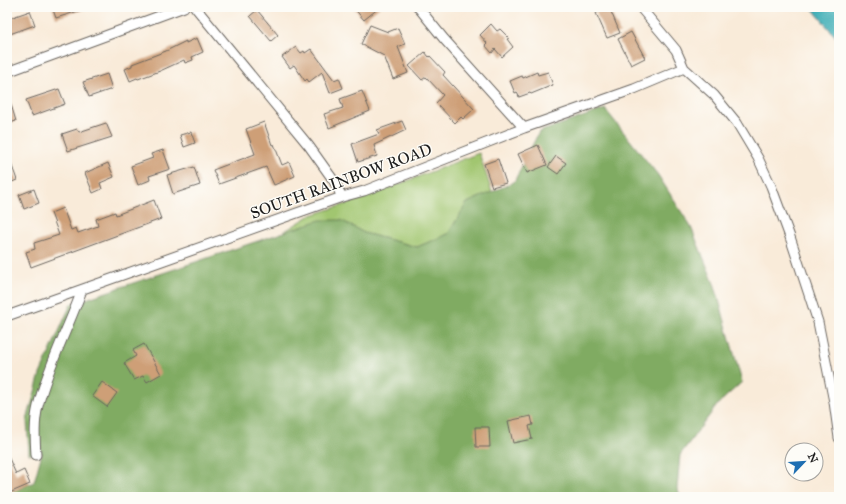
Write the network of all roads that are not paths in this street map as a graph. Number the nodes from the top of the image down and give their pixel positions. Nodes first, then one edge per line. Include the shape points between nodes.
1 (184, 7) edge
2 (195, 7) edge
3 (418, 7) edge
4 (640, 7) edge
5 (684, 68) junction
6 (7, 72) edge
7 (524, 128) junction
8 (342, 197) junction
9 (82, 290) junction
10 (7, 316) edge
11 (839, 438) edge
12 (36, 455) dead end

1 - 6 street
2 - 8 street via 309,146
3 - 7 street
4 - 5 street via 676,50
5 - 7 street, SOUTH RAINBOW ROAD via 634,89
5 - 11 street via 714,95 737,123 771,186 818,322
7 - 8 street, SOUTH RAINBOW ROAD via 364,191
8 - 9 street, SOUTH RAINBOW ROAD
9 - 10 street, SOUTH RAINBOW ROAD
9 - 12 street via 39,405 35,426

